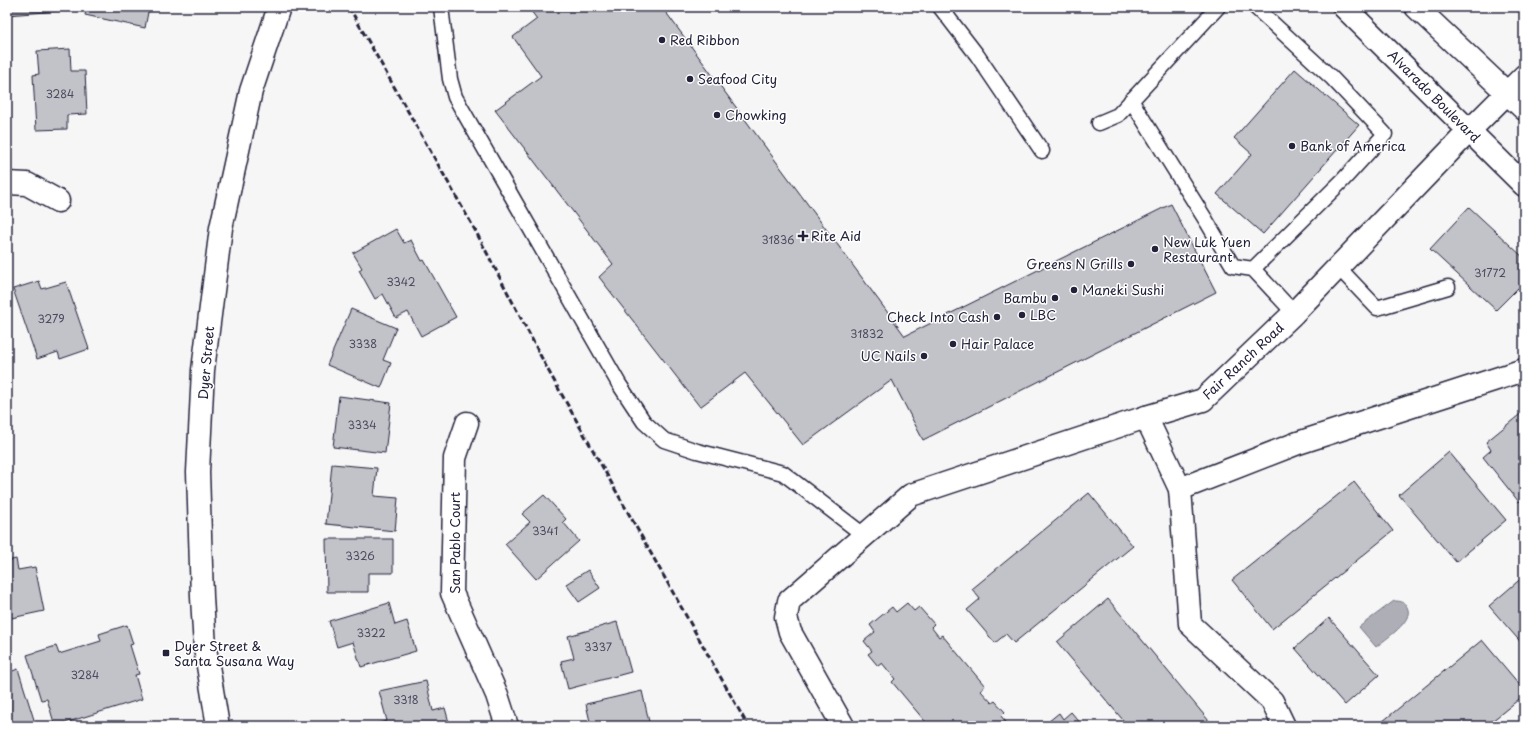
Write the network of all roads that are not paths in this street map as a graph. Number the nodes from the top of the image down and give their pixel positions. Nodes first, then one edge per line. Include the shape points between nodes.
1 (279, 7) edge
2 (442, 7) edge
3 (940, 7) edge
4 (1218, 7) edge
5 (1255, 7) edge
6 (1344, 7) edge
7 (1416, 7) edge
8 (1524, 76) edge
9 (1508, 93) junction
10 (1131, 100) junction
11 (1524, 109) edge
12 (1099, 123) dead end
13 (1469, 131) junction
14 (1042, 151) dead end
15 (7, 183) edge
16 (1524, 185) edge
17 (58, 201) dead end
18 (1338, 267) junction
19 (1253, 269) junction
20 (1448, 287) dead end
21 (1294, 313) junction
22 (1524, 370) edge
23 (1146, 417) junction
24 (467, 423) dead end
25 (1180, 489) junction
26 (865, 536) junction
27 (218, 726) edge
28 (507, 726) edge
29 (843, 726) edge
30 (1284, 726) edge

1 - 27 street, Dyer Street via 251,91 223,220 203,370 198,472 204,626 205,648
2 - 26 lane via 450,79 455,97 619,384 644,422 664,440 783,473
3 - 14 lane via 977,55
4 - 10 lane
5 - 19 lane via 1331,77 1385,134
6 - 13 street, Alvarado Boulevard
7 - 9 street
8 - 9 street, Fair Ranch Road
9 - 11 street
9 - 13 street, Fair Ranch Road
10 - 12 lane via 1118,115
10 - 19 lane via 1232,266
13 - 16 street, Alvarado Boulevard
13 - 18 street, Fair Ranch Road
15 - 17 street via 27,184
18 - 20 lane via 1377,308
18 - 21 street, Fair Ranch Road
19 - 21 lane
21 - 23 street, Fair Ranch Road via 1203,400
22 - 25 street via 1298,443
23 - 25 street
23 - 26 street, Fair Ranch Road via 911,495
24 - 28 street, San Pablo Court via 455,458 452,594 497,694
25 - 30 street via 1190,624 1272,701
26 - 29 street, Fair Ranch Road via 789,601 786,617 790,632

